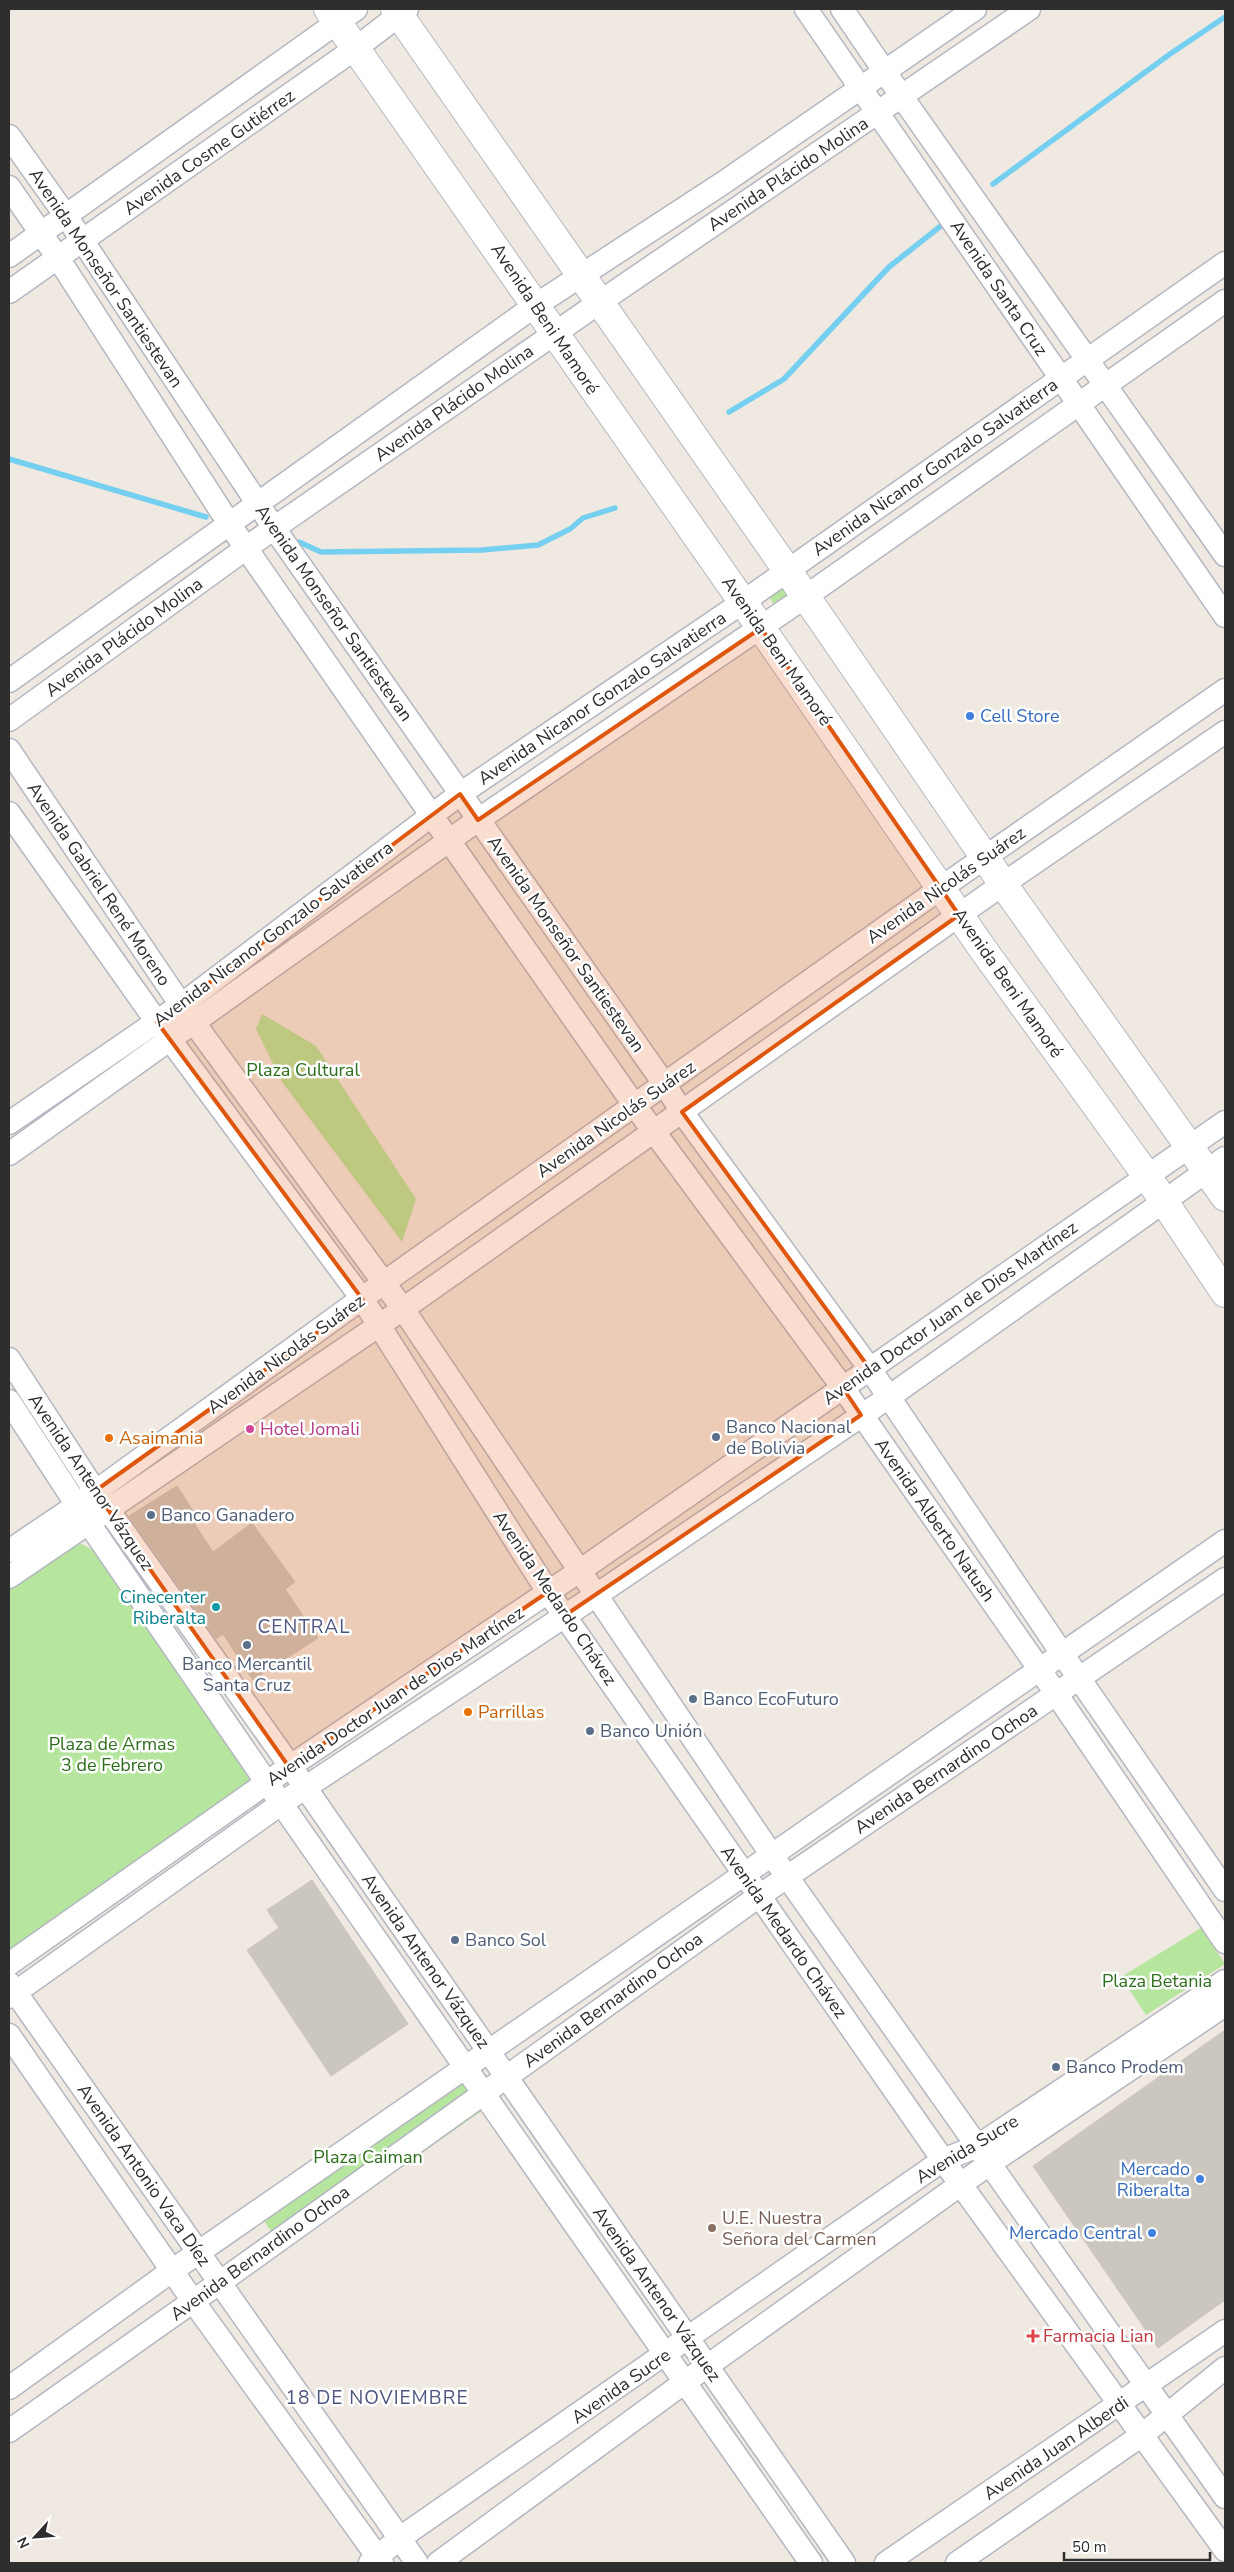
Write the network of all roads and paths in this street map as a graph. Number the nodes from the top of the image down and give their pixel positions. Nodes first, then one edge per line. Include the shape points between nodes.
1 (806, 9) edge
2 (842, 9) edge
3 (975, 9) edge
4 (1029, 9) edge
5 (401, 11) edge
6 (341, 13) edge
7 (356, 48) junction
8 (885, 71) junction
9 (862, 88) junction
10 (902, 98) junction
11 (879, 112) junction
12 (9, 136) edge
13 (9, 187) edge
14 (66, 216) junction
15 (41, 233) junction
16 (82, 241) junction
17 (9, 256) edge
18 (58, 258) junction
19 (1225, 263) edge
20 (582, 274) junction
21 (9, 292) edge
22 (1225, 301) edge
23 (600, 302) junction
24 (536, 305) junction
25 (554, 334) junction
26 (1087, 359) junction
27 (1061, 380) junction
28 (1105, 385) junction
29 (1079, 403) junction
30 (258, 503) junction
31 (230, 525) junction
32 (274, 528) junction
33 (247, 549) junction
34 (1225, 556) edge
35 (786, 570) junction
36 (805, 597) junction
37 (743, 602) junction
38 (1225, 616) edge
39 (761, 628) junction
40 (9, 681) edge
41 (1225, 690) edge
42 (9, 720) edge
43 (1225, 732) edge
44 (9, 750) edge
45 (460, 794) junction
46 (9, 813) edge
47 (432, 816) junction
48 (478, 820) junction
49 (450, 842) junction
50 (985, 858) junction
51 (1003, 884) junction
52 (941, 888) junction
53 (959, 915) junction
54 (181, 1005) junction
55 (195, 1022) junction
56 (164, 1030) junction
57 (665, 1085) junction
58 (636, 1106) junction
59 (682, 1112) junction
60 (1225, 1122) edge
61 (9, 1123) edge
62 (654, 1130) junction
63 (1189, 1148) junction
64 (9, 1154) edge
65 (1216, 1164) edge
66 (1147, 1176) junction
67 (1225, 1196) edge
68 (1164, 1203) junction
69 (382, 1284) junction
70 (1225, 1293) edge
71 (363, 1300) junction
72 (403, 1309) junction
73 (378, 1326) junction
74 (9, 1359) edge
75 (870, 1369) junction
76 (842, 1388) junction
77 (888, 1397) junction
78 (9, 1401) edge
79 (862, 1415) junction
80 (92, 1507) junction
81 (1225, 1541) edge
82 (9, 1551) edge
83 (578, 1572) junction
84 (9, 1578) edge
85 (1225, 1579) edge
86 (548, 1592) junction
87 (594, 1596) junction
88 (564, 1616) junction
89 (1063, 1655) junction
90 (1040, 1670) junction
91 (1080, 1680) junction
92 (1056, 1696) junction
93 (289, 1767) junction
94 (267, 1783) junction
95 (304, 1787) junction
96 (282, 1803) junction
97 (771, 1854) junction
98 (743, 1873) junction
99 (787, 1876) junction
100 (1225, 1890) edge
101 (759, 1896) junction
102 (1225, 1942) edge
103 (9, 1964) edge
104 (1225, 1982) edge
105 (11, 1991) edge
106 (1225, 2005) edge
107 (9, 2035) edge
108 (488, 2051) junction
109 (466, 2067) junction
110 (506, 2077) junction
111 (484, 2092) junction
112 (984, 2155) junction
113 (943, 2160) junction
114 (961, 2185) junction
115 (200, 2252) junction
116 (173, 2270) junction
117 (219, 2283) junction
118 (193, 2301) junction
119 (1225, 2331) edge
120 (688, 2339) junction
121 (666, 2355) junction
122 (707, 2366) junction
123 (1225, 2368) edge
124 (685, 2382) junction
125 (1148, 2386) junction
126 (9, 2388) edge
127 (1121, 2404) junction
128 (1168, 2415) junction
129 (9, 2430) edge
130 (1142, 2435) junction
131 (1225, 2496) edge
132 (400, 2538) junction
133 (1225, 2550) edge
134 (376, 2561) edge
135 (417, 2563) edge
136 (438, 2563) edge
137 (811, 2563) edge
138 (844, 2563) edge
139 (886, 2563) edge
140 (957, 2563) edge

1 - 9 street, Avenida Santa Cruz
2 - 8 street, Avenida Santa Cruz
3 - 8 street, Avenida Plácido Molina
4 - 10 street, Avenida Plácido Molina
5 - 7 street, Avenida Cosme Gutiérrez
5 - 20 street
6 - 7 street, Avenida Beni Mamoré
6 - 14 street, Avenida Cosme Gutiérrez
7 - 16 street, Avenida Cosme Gutiérrez
7 - 24 street, Avenida Beni Mamoré
8 - 9 street, Avenida Plácido Molina
8 - 10 street, Avenida Santa Cruz
9 - 11 street, Avenida Santa Cruz
9 - 20 street, Avenida Plácido Molina
10 - 11 street, Avenida Plácido Molina
10 - 26 street, Avenida Santa Cruz
11 - 23 street, Avenida Plácido Molina
11 - 27 street, Avenida Santa Cruz
12 - 14 street, Avenida Monseñor Santiestevan
13 - 15 street, Avenida Monseñor Santiestevan
14 - 15 street, Avenida Cosme Gutiérrez
14 - 16 street, Avenida Monseñor Santiestevan
15 - 17 street, Avenida Cosme Gutiérrez
15 - 18 street, Avenida Monseñor Santiestevan
16 - 18 street, Avenida Cosme Gutiérrez
16 - 30 street, Avenida Monseñor Santiestevan
18 - 21 street, Avenida Cosme Gutiérrez
18 - 31 street, Avenida Monseñor Santiestevan
19 - 26 street, Avenida Nicanor Gonzalo Salvatierra
20 - 23 street
20 - 24 street, Avenida Plácido Molina
22 - 28 street, Avenida Nicanor Gonzalo Salvatierra
23 - 25 street, Avenida Plácido Molina
23 - 35 street
24 - 25 street, Avenida Beni Mamoré
24 - 30 street, Avenida Plácido Molina
25 - 32 street, Avenida Plácido Molina
25 - 37 street, Avenida Beni Mamoré
26 - 27 street, Avenida Nicanor Gonzalo Salvatierra
26 - 28 street, Avenida Santa Cruz
27 - 29 street, Avenida Santa Cruz
27 - 35 street, Avenida Nicanor Gonzalo Salvatierra
28 - 29 street, Avenida Nicanor Gonzalo Salvatierra
28 - 34 street, Avenida Santa Cruz
29 - 36 street, Avenida Nicanor Gonzalo Salvatierra
29 - 38 street, Avenida Santa Cruz
30 - 31 street, Avenida Plácido Molina
30 - 32 street, Avenida Monseñor Santiestevan
31 - 33 street, Avenida Monseñor Santiestevan
31 - 40 street, Avenida Plácido Molina
32 - 33 street, Avenida Plácido Molina
32 - 45 street, Avenida Monseñor Santiestevan
33 - 42 street, Avenida Plácido Molina
33 - 47 street, Avenida Monseñor Santiestevan
35 - 36 street
35 - 37 street, Avenida Nicanor Gonzalo Salvatierra
36 - 39 street, Avenida Nicanor Gonzalo Salvatierra
36 - 50 street
37 - 39 street, Avenida Beni Mamoré
37 - 45 street, Avenida Nicanor Gonzalo Salvatierra
39 - 48 street, Avenida Nicanor Gonzalo Salvatierra
39 - 52 street, Avenida Beni Mamoré
41 - 50 street, Avenida Nicolás Suárez
43 - 51 street, Avenida Nicolás Suárez
44 - 54 street, Avenida Gabriel René Moreno
45 - 47 street, Avenida Nicanor Gonzalo Salvatierra
45 - 48 street, Avenida Monseñor Santiestevan
46 - 56 street, Avenida Gabriel René Moreno
47 - 49 street, Avenida Monseñor Santiestevan
47 - 54 street, Avenida Nicanor Gonzalo Salvatierra
48 - 49 street, Avenida Nicanor Gonzalo Salvatierra
48 - 57 street, Avenida Monseñor Santiestevan
49 - 55 street, Avenida Nicanor Gonzalo Salvatierra
49 - 58 street, Avenida Monseñor Santiestevan
50 - 51 street
50 - 52 street, Avenida Nicolás Suárez
51 - 53 street, Avenida Nicolás Suárez
51 - 63 street via 1169,1114
52 - 53 street, Avenida Beni Mamoré
52 - 57 street, Avenida Nicolás Suárez
53 - 59 street, Avenida Nicolás Suárez
53 - 66 street, Avenida Beni Mamoré
54 - 55 street, Avenida Gabriel René Moreno
54 - 56 street, Avenida Nicanor Gonzalo Salvatierra
55 - 56 street, Avenida Nicanor Gonzalo Salvatierra
55 - 69 street, Avenida Gabriel René Moreno
56 - 61 street, Avenida Nicanor Gonzalo Salvatierra
56 - 64 street, Avenida Nicanor Gonzalo Salvatierra
56 - 71 street, Avenida Gabriel René Moreno
57 - 58 street, Avenida Nicolás Suárez
57 - 59 street, Avenida Alberto Natush
58 - 62 street, Avenida Alberto Natush
58 - 69 street, Avenida Nicolás Suárez
59 - 62 street, Avenida Nicolás Suárez
59 - 75 street, Avenida Alberto Natush
60 - 63 street, Avenida Doctor Juan de Dios Martínez
62 - 72 street, Avenida Nicolás Suárez
62 - 76 street, Avenida Alberto Natush
63 - 65 street
63 - 66 street, Avenida Doctor Juan de Dios Martínez
65 - 67 street
65 - 68 street, Avenida Doctor Juan de Dios Martínez
66 - 68 street, Avenida Beni Mamoré
66 - 75 street, Avenida Doctor Juan de Dios Martínez
68 - 70 street, Avenida Beni Mamoré
68 - 77 street, Avenida Doctor Juan de Dios Martínez
69 - 71 street, Avenida Nicolás Suárez
69 - 72 street, Avenida Medardo Chávez
71 - 73 street, Avenida Medardo Chávez
71 - 80 street, Avenida Nicolás Suárez
72 - 73 street, Avenida Nicolás Suárez
72 - 83 street, Avenida Medardo Chávez
73 - 80 street, Avenida Nicolás Suárez
73 - 86 street, Avenida Medardo Chávez
74 - 80 street, Avenida Antenor Vázquez
75 - 76 street, Avenida Doctor Juan de Dios Martínez
75 - 77 street, Avenida Alberto Natush
76 - 79 street, Avenida Alberto Natush
76 - 83 street, Avenida Doctor Juan de Dios Martínez
77 - 79 street, Avenida Doctor Juan de Dios Martínez
77 - 89 street, Avenida Alberto Natush
78 - 80 street
79 - 87 street, Avenida Doctor Juan de Dios Martínez
79 - 90 street, Avenida Alberto Natush
80 - 82 street, Avenida Nicolás Suárez
80 - 84 street, Avenida Nicolás Suárez
80 - 93 street, Avenida Antenor Vázquez
80 - 94 street, Avenida Antenor Vázquez
81 - 89 street, Avenida Bernardino Ochoa
83 - 86 street, Avenida Doctor Juan de Dios Martínez
83 - 87 street, Avenida Medardo Chávez
85 - 91 street, Avenida Bernardino Ochoa
86 - 88 street, Avenida Medardo Chávez
86 - 93 street, Avenida Doctor Juan de Dios Martínez
87 - 88 street, Avenida Doctor Juan de Dios Martínez
87 - 97 street, Avenida Medardo Chávez
88 - 95 street, Avenida Doctor Juan de Dios Martínez
88 - 98 street, Avenida Medardo Chávez
89 - 90 street, Avenida Bernardino Ochoa
89 - 91 street, Avenida Alberto Natush
90 - 92 street, Avenida Alberto Natush
90 - 97 street, Avenida Bernardino Ochoa
91 - 92 street, Avenida Bernardino Ochoa
91 - 100 street, Avenida Alberto Natush
92 - 99 street, Avenida Bernardino Ochoa
92 - 102 street, Avenida Alberto Natush
93 - 94 street, Avenida Doctor Juan de Dios Martínez
93 - 95 street, Avenida Antenor Vázquez
94 - 96 street, Avenida Antenor Vázquez
94 - 103 street, Avenida Doctor Juan de Dios Martínez
95 - 96 street, Avenida Doctor Juan de Dios Martínez
95 - 108 street, Avenida Antenor Vázquez
96 - 105 street, Avenida Doctor Juan de Dios Martínez
96 - 109 street, Avenida Antenor Vázquez
97 - 98 street, Avenida Bernardino Ochoa
97 - 99 street, Avenida Medardo Chávez
98 - 101 street, Avenida Medardo Chávez
98 - 108 street, Avenida Bernardino Ochoa
99 - 101 street, Avenida Bernardino Ochoa
99 - 112 street, Avenida Medardo Chávez
101 - 110 street, Avenida Bernardino Ochoa
101 - 113 street, Avenida Medardo Chávez
104 - 112 street, Avenida Sucre
105 - 115 street, Avenida Antonio Vaca Díez
106 - 112 street, Avenida Sucre
107 - 116 street, Avenida Antonio Vaca Díez
108 - 109 street, Avenida Bernardino Ochoa
108 - 110 street, Avenida Antenor Vázquez
109 - 111 street, Avenida Antenor Vázquez
109 - 115 street, Avenida Bernardino Ochoa
110 - 111 street, Avenida Bernardino Ochoa
110 - 120 street, Avenida Antenor Vázquez
111 - 117 street, Avenida Bernardino Ochoa
111 - 121 street, Avenida Antenor Vázquez
112 - 113 street, Avenida Sucre
112 - 114 street, Avenida Sucre
112 - 125 street, Avenida Medardo Chávez
113 - 114 street, Avenida Medardo Chávez
113 - 120 street, Avenida Sucre
114 - 122 street, Avenida Sucre
114 - 127 street, Avenida Medardo Chávez
115 - 116 street, Avenida Bernardino Ochoa
115 - 117 street, Avenida Antonio Vaca Díez
116 - 118 street, Avenida Antonio Vaca Díez
116 - 126 street, Avenida Bernardino Ochoa
117 - 118 street, Avenida Bernardino Ochoa
117 - 132 street, Avenida Antonio Vaca Díez
118 - 129 street, Avenida Bernardino Ochoa
118 - 134 street, Avenida Antonio Vaca Díez
119 - 125 street, Avenida Juan Alberdi
120 - 121 street, Avenida Sucre
120 - 122 street, Avenida Antenor Vázquez
121 - 124 street, Avenida Antenor Vázquez
121 - 132 street, Avenida Sucre
122 - 124 street, Avenida Sucre
122 - 138 street, Avenida Antenor Vázquez
123 - 128 street, Avenida Juan Alberdi
124 - 136 street, Avenida Sucre
124 - 137 street, Avenida Antenor Vázquez
125 - 127 street, Avenida Juan Alberdi
125 - 128 street, Avenida Medardo Chávez
127 - 130 street, Avenida Medardo Chávez
127 - 139 street, Avenida Juan Alberdi
128 - 130 street, Avenida Juan Alberdi
128 - 131 street, Avenida Medardo Chávez
130 - 133 street, Avenida Medardo Chávez
130 - 140 street, Avenida Juan Alberdi
132 - 134 street, Avenida Sucre
132 - 135 street, Avenida Antonio Vaca Díez

